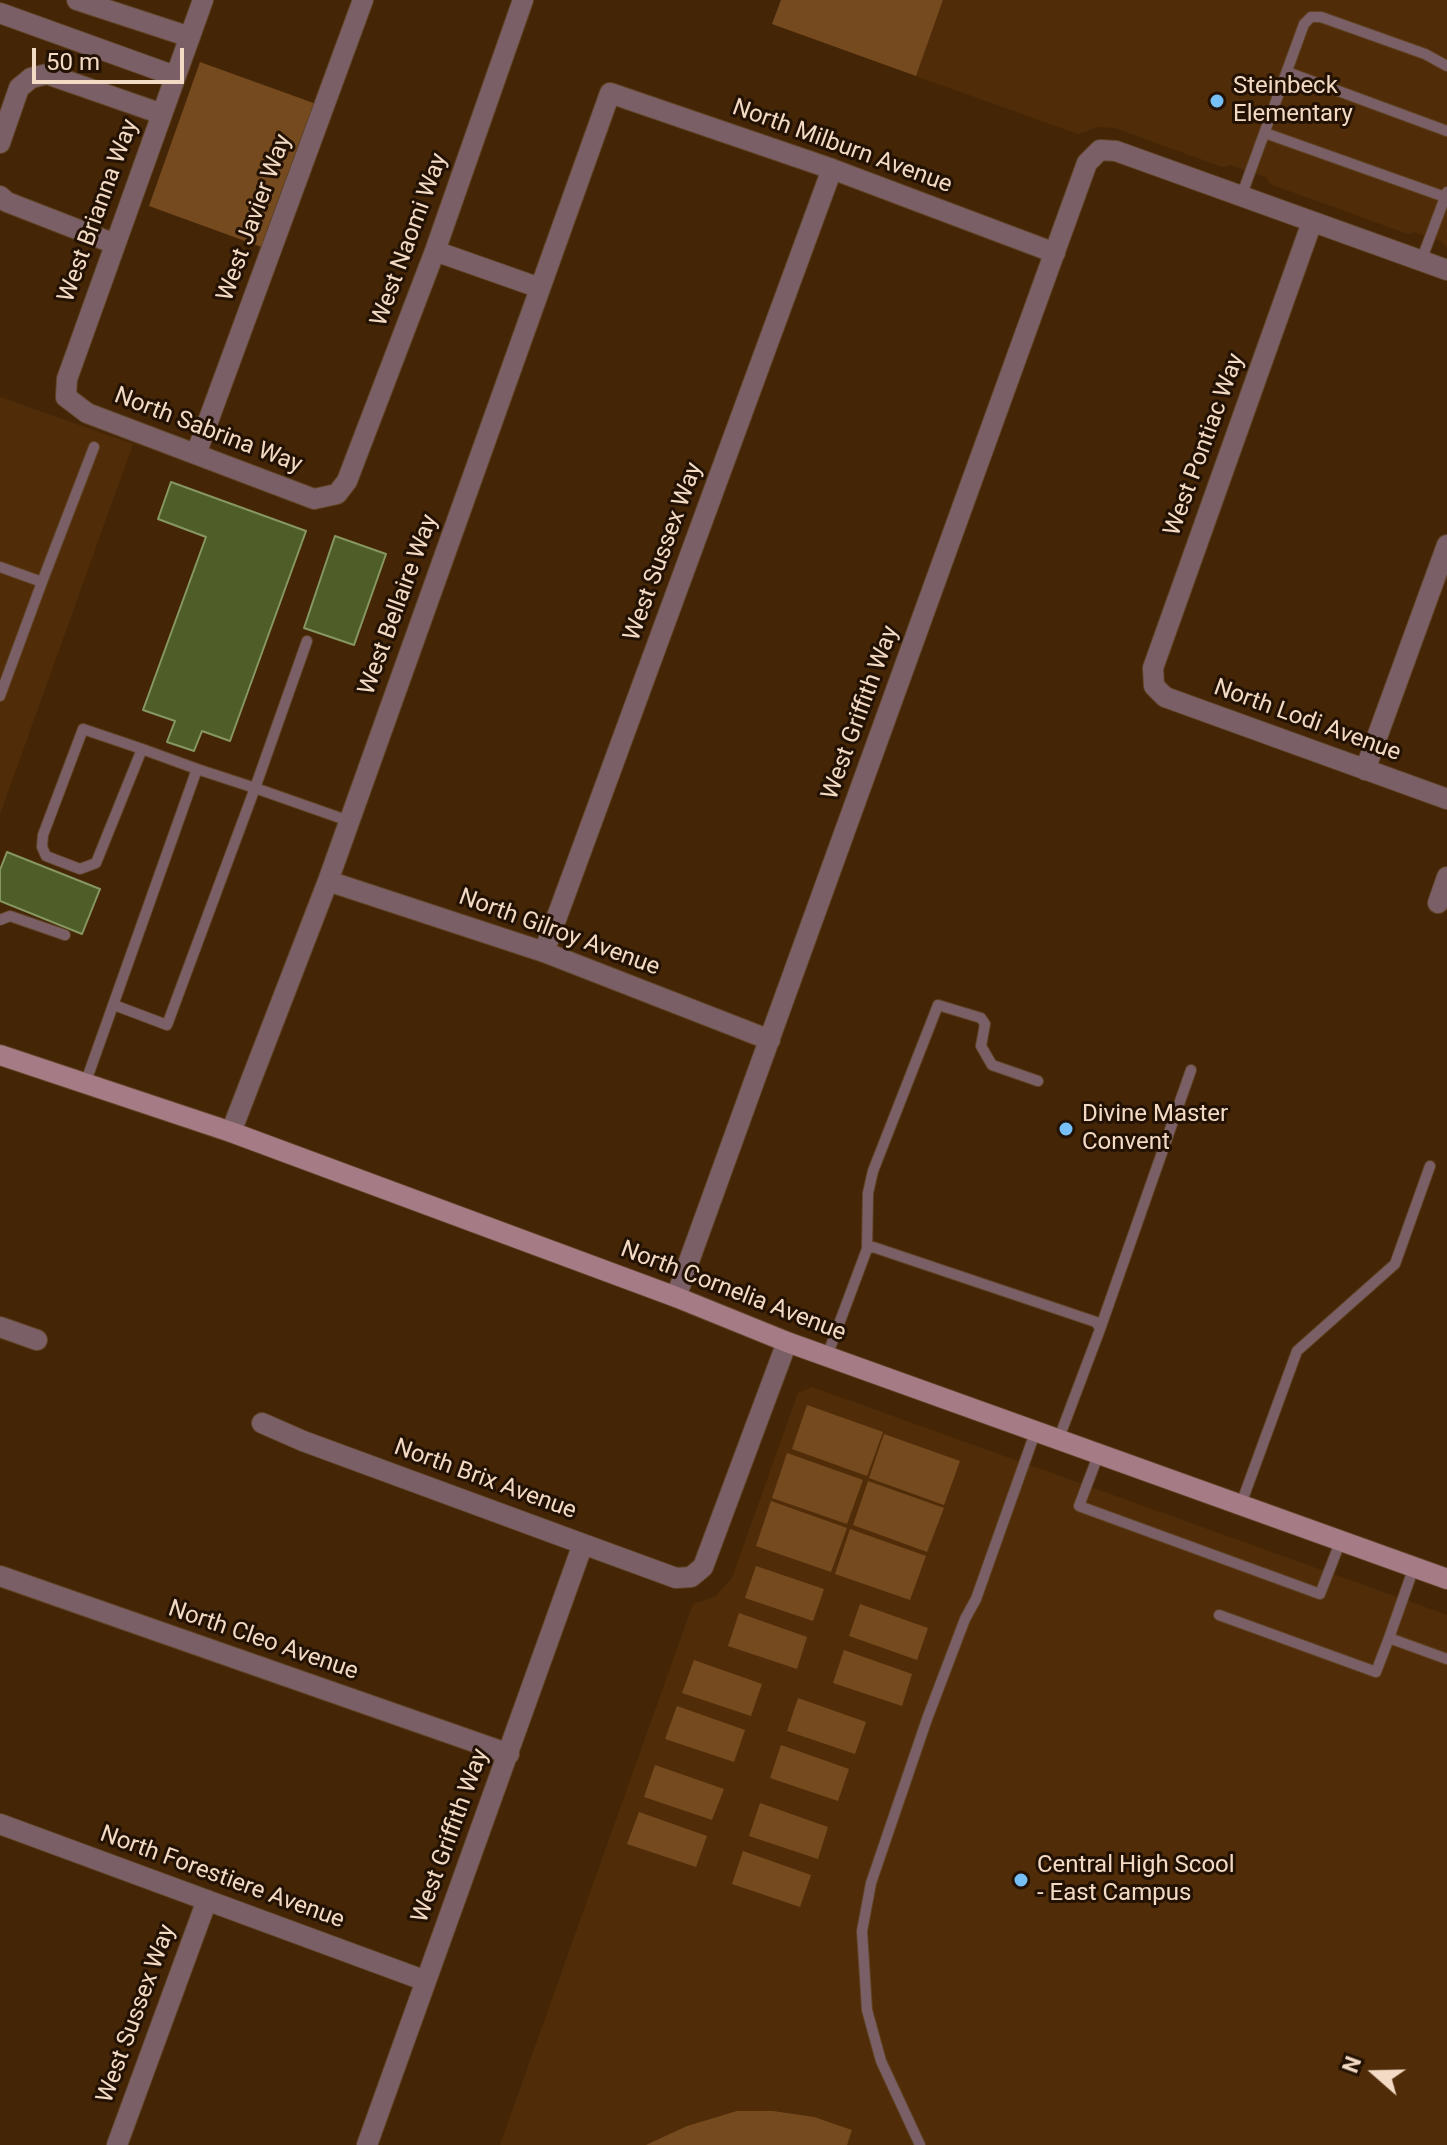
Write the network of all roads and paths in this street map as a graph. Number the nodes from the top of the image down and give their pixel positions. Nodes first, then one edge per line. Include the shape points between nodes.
1 (77, 0) edge
2 (203, 0) edge
3 (363, 0) edge
4 (523, 0) edge
5 (0, 13) edge
6 (190, 37) junction
7 (1447, 66) edge
8 (1287, 72) junction
9 (175, 76) junction
10 (610, 93) joint
11 (162, 114) junction
12 (1447, 131) edge
13 (1265, 133) junction
14 (0, 143) edge
15 (832, 169) junction
16 (1446, 194) edge
17 (0, 196) edge
18 (1241, 197) junction
19 (1312, 222) junction
20 (115, 244) junction
21 (435, 251) junction
22 (1055, 253) junction
23 (1421, 261) junction
24 (1447, 270) edge
25 (540, 288) junction
26 (66, 397) joint
27 (94, 447) dead end
28 (196, 454) junction
29 (337, 494) joint
30 (1447, 545) edge
31 (0, 567) edge
32 (42, 582) junction
33 (307, 641) dead end
34 (1154, 686) joint
35 (0, 696) edge
36 (142, 749) junction
37 (197, 769) junction
38 (1365, 770) junction
39 (255, 788) junction
40 (1447, 799) edge
41 (349, 821) junction
42 (1447, 877) edge
43 (328, 881) junction
44 (1438, 903) dead end
45 (0, 920) edge
46 (65, 935) dead end
47 (544, 952) junction
48 (114, 1005) junction
49 (770, 1040) junction
50 (0, 1055) edge
51 (1191, 1070) dead end
52 (1038, 1081) dead end
53 (85, 1084) junction
54 (231, 1132) junction
55 (1430, 1166) dead end
56 (867, 1249) junction
57 (676, 1297) junction
58 (0, 1327) edge
59 (1099, 1327) junction
60 (37, 1340) dead end
61 (787, 1342) junction
62 (827, 1356) junction
63 (262, 1423) dead end
64 (1036, 1430) junction
65 (1059, 1438) junction
66 (1099, 1453) junction
67 (1241, 1504) junction
68 (1341, 1540) junction
69 (583, 1544) junction
70 (1414, 1567) junction
71 (0, 1576) edge
72 (1447, 1579) edge
73 (1219, 1615) dead end
74 (1389, 1638) junction
75 (1447, 1659) edge
76 (509, 1754) junction
77 (0, 1824) edge
78 (207, 1900) junction
79 (426, 1981) junction
80 (117, 2145) edge
81 (367, 2145) edge
82 (920, 2145) edge

1 - 6 street
2 - 6 street, West Brianna Way
3 - 28 street, West Javier Way
4 - 21 street, West Naomi Way
5 - 9 street
6 - 9 street, West Brianna Way
7 - 8 lane via 1311,17
8 - 12 lane
8 - 13 lane
9 - 11 street, West Brianna Way
10 - 15 street, North Milburn Avenue
10 - 25 street, West Bellaire Way
11 - 14 street via 47,74 19,88
11 - 20 street, West Brianna Way
13 - 16 lane
13 - 18 lane
15 - 22 street, North Milburn Avenue
15 - 47 street, West Sussex Way
16 - 23 lane
17 - 20 street
18 - 19 street
18 - 22 street, West Griffith Way via 1116,151 1100,150 1087,163
19 - 23 street
19 - 34 street, West Pontiac Way via 1153,668
20 - 26 street, West Brianna Way via 67,379
21 - 25 street
21 - 29 street, West Naomi Way via 347,481
22 - 49 street, West Griffith Way
23 - 24 street
25 - 41 street, West Bellaire Way
26 - 28 street, North Sabrina Way via 87,413
27 - 32 lane
28 - 29 street, North Sabrina Way via 314,499
30 - 38 street
31 - 32 lane
32 - 35 lane
33 - 39 lane
34 - 38 street, North Lodi Avenue via 1165,697
36 - 36 lane via 96,863 80,869 46,856 43,835 83,729
36 - 37 lane
37 - 39 lane
37 - 48 lane
38 - 40 street, North Lodi Avenue
39 - 41 lane
39 - 48 lane via 167,1025
41 - 43 street, West Bellaire Way
42 - 44 street
43 - 47 street, North Gilroy Avenue
43 - 54 street, West Bellaire Way
45 - 46 lane via 10,916
47 - 49 street, North Gilroy Avenue
48 - 53 lane
49 - 57 street, West Griffith Way
50 - 53 street, North Cornelia Avenue
51 - 59 lane
52 - 56 lane via 992,1065 981,1046 981,1018 938,1005 873,1171
53 - 54 street, North Cornelia Avenue
54 - 57 street, North Cornelia Avenue
55 - 67 lane via 1395,1264 1297,1351
56 - 59 lane
56 - 62 lane
57 - 61 street, North Cornelia Avenue
58 - 60 street
59 - 65 lane
61 - 62 street, North Cornelia Avenue
61 - 69 street, North Brix Avenue via 703,1567 691,1577 676,1578
62 - 64 street, North Cornelia Avenue
63 - 69 street, North Brix Avenue
64 - 65 street, North Cornelia Avenue
64 - 82 lane via 927,1719 871,1883 862,1931 870,2023 886,2073
65 - 66 street, North Cornelia Avenue
66 - 67 street, North Cornelia Avenue
66 - 68 lane via 1079,1506 1320,1594
67 - 68 street, North Cornelia Avenue
68 - 70 street, North Cornelia Avenue
69 - 76 street, West Griffith Way
70 - 72 street, North Cornelia Avenue
70 - 74 lane
71 - 76 street, North Cleo Avenue
73 - 74 lane via 1376,1672
74 - 75 lane
76 - 79 street, West Griffith Way
77 - 78 street, North Forestiere Avenue
78 - 79 street, North Forestiere Avenue
78 - 80 street, West Sussex Way
79 - 81 street, West Griffith Way

